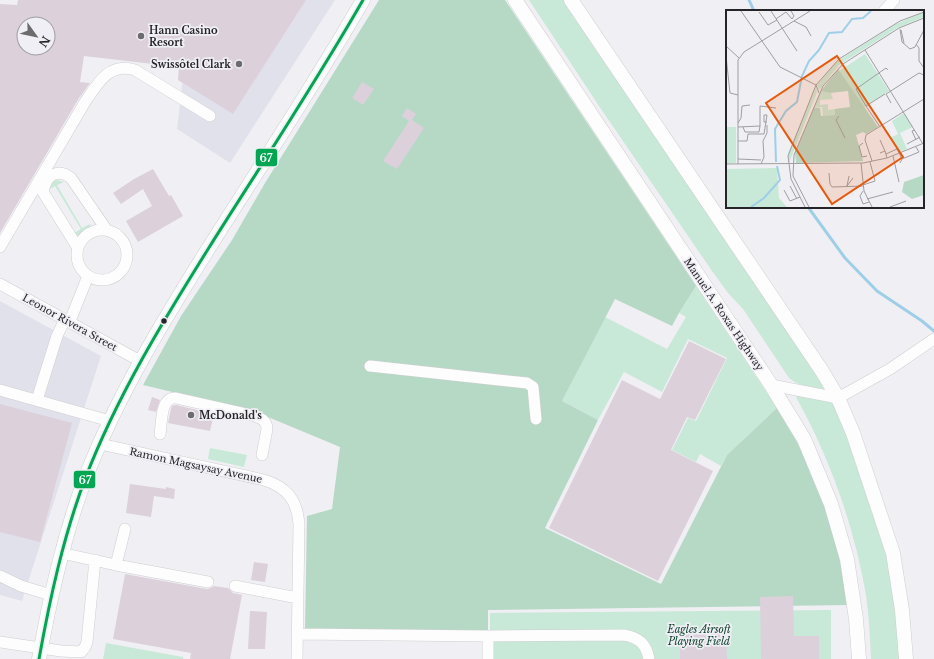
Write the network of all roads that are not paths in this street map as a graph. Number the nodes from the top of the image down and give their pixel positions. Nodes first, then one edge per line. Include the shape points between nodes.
1 (363, 0) edge
2 (515, 0) edge
3 (571, 0) edge
4 (894, 0) edge
5 (885, 10) edge
6 (210, 116) dead end
7 (106, 229) junction
8 (0, 247) edge
9 (78, 248) junction
10 (88, 276) junction
11 (0, 284) edge
12 (67, 320) junction
13 (934, 339) edge
14 (140, 361) junction
15 (370, 366) dead end
16 (771, 385) junction
17 (0, 390) edge
18 (838, 398) junction
19 (37, 400) junction
20 (536, 419) dead end
21 (110, 421) junction
22 (160, 434) dead end
23 (100, 444) junction
24 (262, 455) dead end
25 (125, 529) dead end
26 (61, 553) junction
27 (95, 560) junction
28 (116, 565) junction
29 (0, 576) edge
30 (208, 582) dead end
31 (235, 586) dead end
32 (51, 595) junction
33 (298, 598) junction
34 (297, 634) junction
35 (488, 636) junction
36 (0, 642) edge
37 (40, 654) edge
38 (297, 659) edge
39 (488, 659) edge
40 (649, 659) edge
41 (859, 659) edge
42 (906, 659) edge

1 - 14 main road via 336,48
2 - 16 main road, Manuel A. Roxas Highway
3 - 18 main road
4 - 5 street
6 - 8 street via 135,70 116,69 105,75 85,102
7 - 9 street via 86,236
7 - 9 street via 72,178 64,173 56,173 50,177 43,192
7 - 10 street via 118,235 126,244 128,252 124,268 112,279 100,280
9 - 10 street via 79,264
10 - 12 street
11 - 12 street, Leonor Rivera Street
12 - 14 street, Leonor Rivera Street
12 - 19 street via 57,336
13 - 18 street
14 - 21 main road
15 - 20 street via 527,383 533,387
16 - 18 street
16 - 41 main road, Manuel A. Roxas Highway via 804,439 831,504 847,559
17 - 19 street
18 - 42 main road via 853,433 893,553
19 - 21 street
21 - 23 main road
22 - 24 street via 166,403 170,398 176,398 263,420 267,429
23 - 26 main road
23 - 33 street, Ramon Magsaysay Avenue via 264,480 281,487 294,502 298,514
25 - 28 street
26 - 27 street
26 - 32 main road
27 - 28 street
27 - 37 street via 85,648 81,652
28 - 30 street
29 - 32 street via 21,586
31 - 33 street
32 - 37 main road
33 - 34 street, Ramon Magsaysay Avenue
34 - 35 street
34 - 38 street, Ramon Magsaysay Avenue
35 - 39 street
35 - 40 street via 624,635 640,640
36 - 37 street

